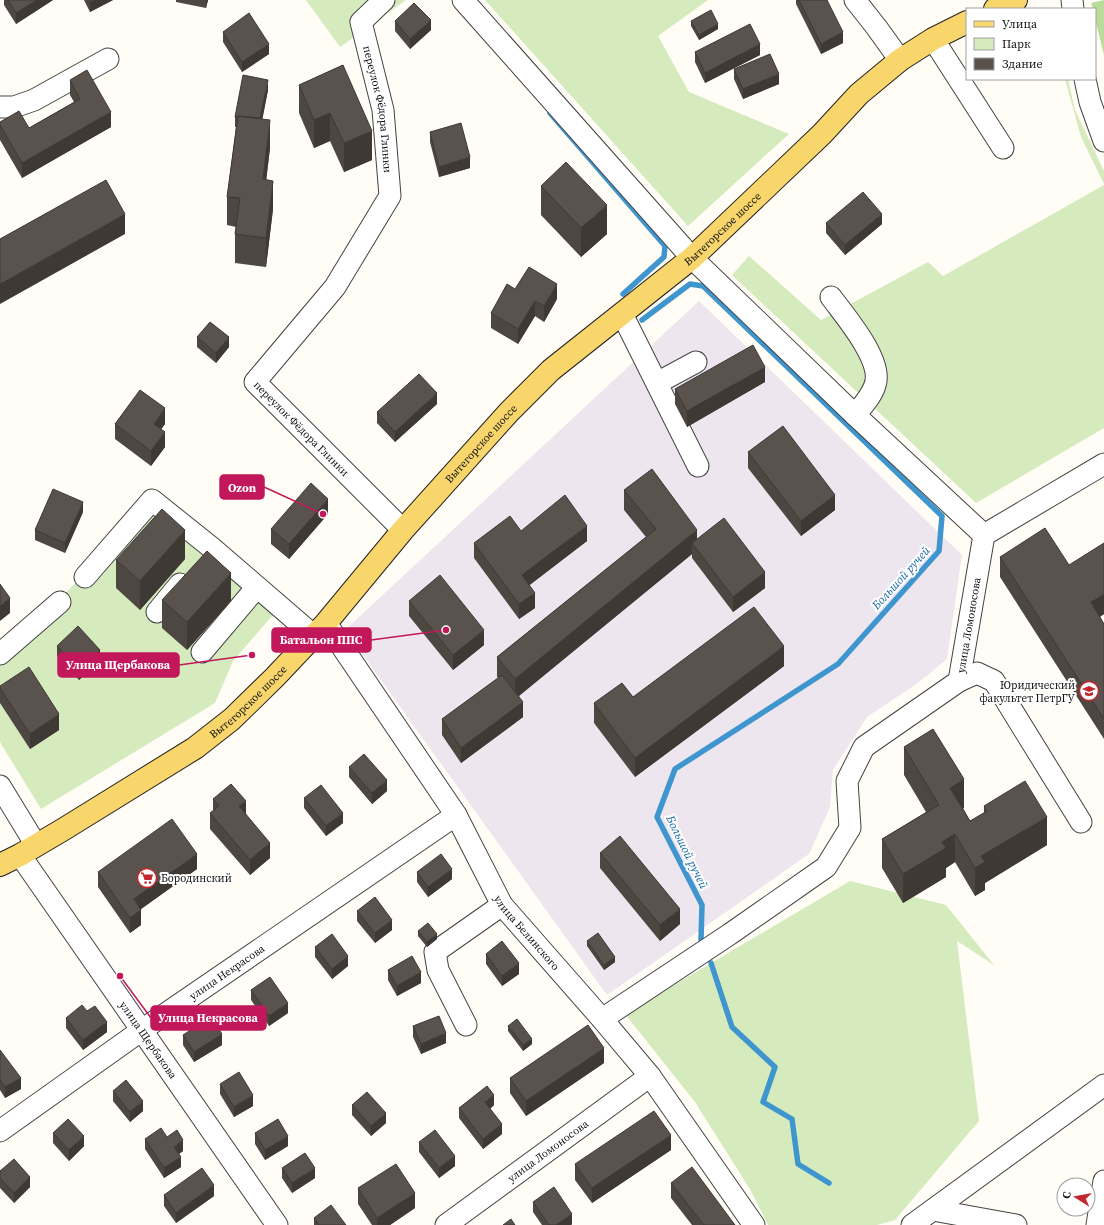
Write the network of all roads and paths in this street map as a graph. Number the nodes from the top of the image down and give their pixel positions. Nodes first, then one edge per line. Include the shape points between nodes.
1 (384, 0) edge
2 (463, 0) edge
3 (855, 0) edge
4 (1016, 0) edge
5 (997, 8) edge
6 (966, 22) edge
7 (933, 39) junction
8 (108, 59) dead end
9 (900, 60) junction
10 (1085, 80) edge
11 (0, 108) edge
12 (1104, 141) edge
13 (1003, 148) dead end
14 (692, 258) junction
15 (831, 297) dead end
16 (622, 314) junction
17 (696, 362) dead end
18 (657, 383) junction
19 (856, 415) junction
20 (1104, 464) edge
21 (698, 466) dead end
22 (403, 530) junction
23 (984, 535) junction
24 (202, 559) junction
25 (85, 577) dead end
26 (257, 587) junction
27 (60, 602) dead end
28 (157, 612) dead end
29 (320, 629) junction
30 (202, 652) dead end
31 (0, 654) edge
32 (959, 681) junction
33 (0, 786) edge
34 (456, 815) junction
35 (1081, 822) dead end
36 (28, 850) junction
37 (0, 865) edge
38 (502, 905) junction
39 (602, 1019) junction
40 (466, 1026) dead end
41 (142, 1030) junction
42 (650, 1076) junction
43 (1104, 1085) edge
44 (0, 1131) edge
45 (1104, 1182) edge
46 (933, 1210) junction
47 (278, 1225) edge
48 (446, 1225) edge
49 (754, 1225) edge
50 (912, 1225) edge
51 (1016, 1225) edge
52 (1097, 1225) edge

1 - 22 street, переулок Фёдора Глинки via 361,22 383,110 390,196 335,287 255,382
2 - 14 street
3 - 9 street
4 - 5 main road
6 - 7 main road, Вытегорское шоссе
7 - 9 main road, Вытегорское шоссе
7 - 13 street
8 - 11 street via 34,100 14,107
9 - 14 main road, Вытегорское шоссе via 859,94 822,134
10 - 12 street
14 - 16 main road, Вытегорское шоссе
14 - 19 street
15 - 19 street via 874,360 876,380 869,398
16 - 18 street
16 - 22 main road, Вытегорское шоссе via 551,370 509,412
17 - 18 street
18 - 21 street
19 - 23 street
20 - 23 street
22 - 29 main road, Вытегорское шоссе
23 - 32 street, улица Ломоносова
24 - 25 street, улица Белинского via 152,500
24 - 26 street, улица Белинского
24 - 28 street
26 - 29 street, улица Белинского
26 - 30 street
27 - 31 street
29 - 34 street, улица Белинского
29 - 36 main road, Вытегорское шоссе via 232,719 195,748
32 - 35 street via 977,673 994,681
32 - 39 street, улица Ломоносова via 864,747 848,781 850,828 826,867
33 - 36 street, улица Щербакова
34 - 38 street, улица Белинского
34 - 41 street, улица Некрасова
36 - 37 main road, Вытегорское шоссе
36 - 41 street, улица Щербакова
38 - 39 street, улица Белинского
38 - 40 street via 435,952 438,970
39 - 42 street, улица Белинского
41 - 44 street, улица Некрасова
41 - 47 street, улица Щербакова
42 - 48 street, улица Ломоносова
42 - 49 street, улица Белинского
43 - 46 street
45 - 52 street
46 - 50 street
46 - 51 street

